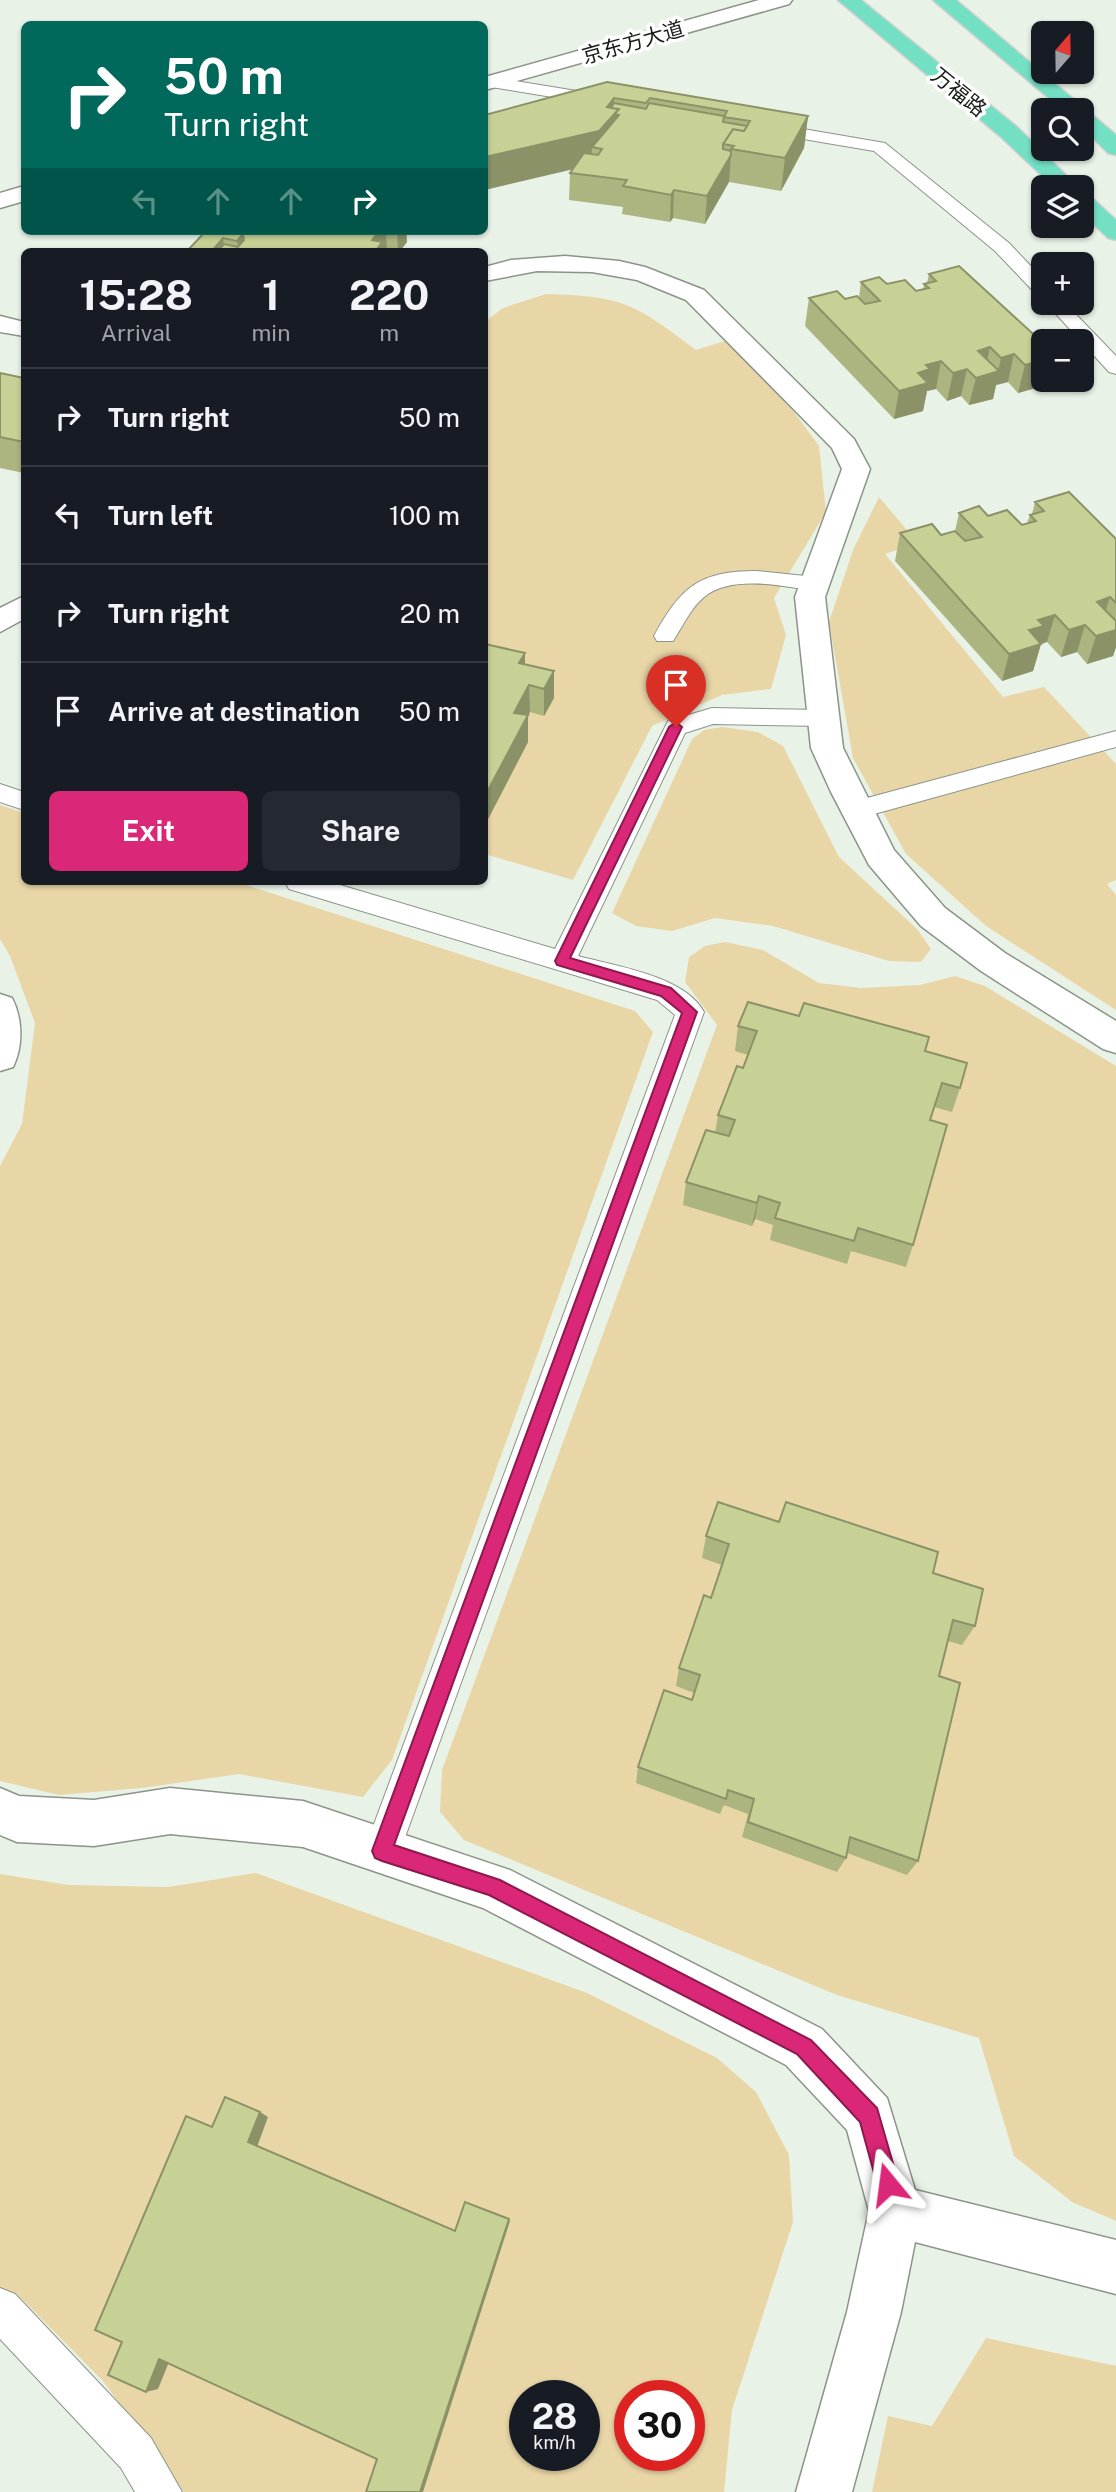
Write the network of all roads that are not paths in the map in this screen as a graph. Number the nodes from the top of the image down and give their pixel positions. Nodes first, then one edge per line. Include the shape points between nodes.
1 (782, 0) edge
2 (848, 0) edge
3 (943, 0) edge
4 (488, 83) edge
5 (1061, 98) edge
6 (625, 104) edge
7 (746, 124) edge
8 (1094, 127) edge
9 (1116, 148) edge
10 (1054, 175) edge
11 (21, 194) edge
12 (0, 201) edge
13 (1094, 212) edge
14 (21, 218) edge
15 (0, 224) edge
16 (1116, 233) edge
17 (488, 273) edge
18 (1031, 277) edge
19 (1066, 315) edge
20 (0, 324) edge
21 (21, 328) edge
22 (1116, 368) edge
23 (815, 584) junction
24 (21, 607) edge
25 (0, 622) edge
26 (665, 636) dead end
27 (824, 718) junction
28 (1116, 739) edge
29 (0, 793) edge
30 (21, 800) edge
31 (856, 810) junction
32 (308, 885) edge
33 (562, 961) junction
34 (0, 1009) edge
35 (1116, 1039) edge
36 (0, 1057) edge
37 (0, 1811) edge
38 (382, 1851) junction
39 (895, 2211) junction
40 (1116, 2267) edge
41 (0, 2309) edge
42 (160, 2492) edge
43 (824, 2492) edge

1 - 4 street, 京东方大道
2 - 10 main road, 万福路
3 - 5 main road
4 - 6 lane
7 - 18 lane via 879,147 1002,247
8 - 9 main road
11 - 12 street
13 - 16 main road
14 - 15 street
17 - 23 street via 581,262 664,278 695,295 844,445 856,469
19 - 22 lane
20 - 21 street
23 - 26 lane via 749,578 704,586 686,601
23 - 27 street via 810,597
24 - 25 street
27 - 31 street via 827,748
27 - 33 lane via 712,716 676,727
28 - 31 lane
29 - 30 lane
31 - 35 street via 881,857 933,917 993,962
32 - 33 lane
33 - 38 lane via 666,992 690,1012
34 - 36 street
37 - 38 street via 17,1819 81,1822 170,1811 303,1824
38 - 39 street via 493,1887 804,2047 869,2116
39 - 40 street
39 - 43 street via 874,2312
41 - 42 lane via 136,2453

